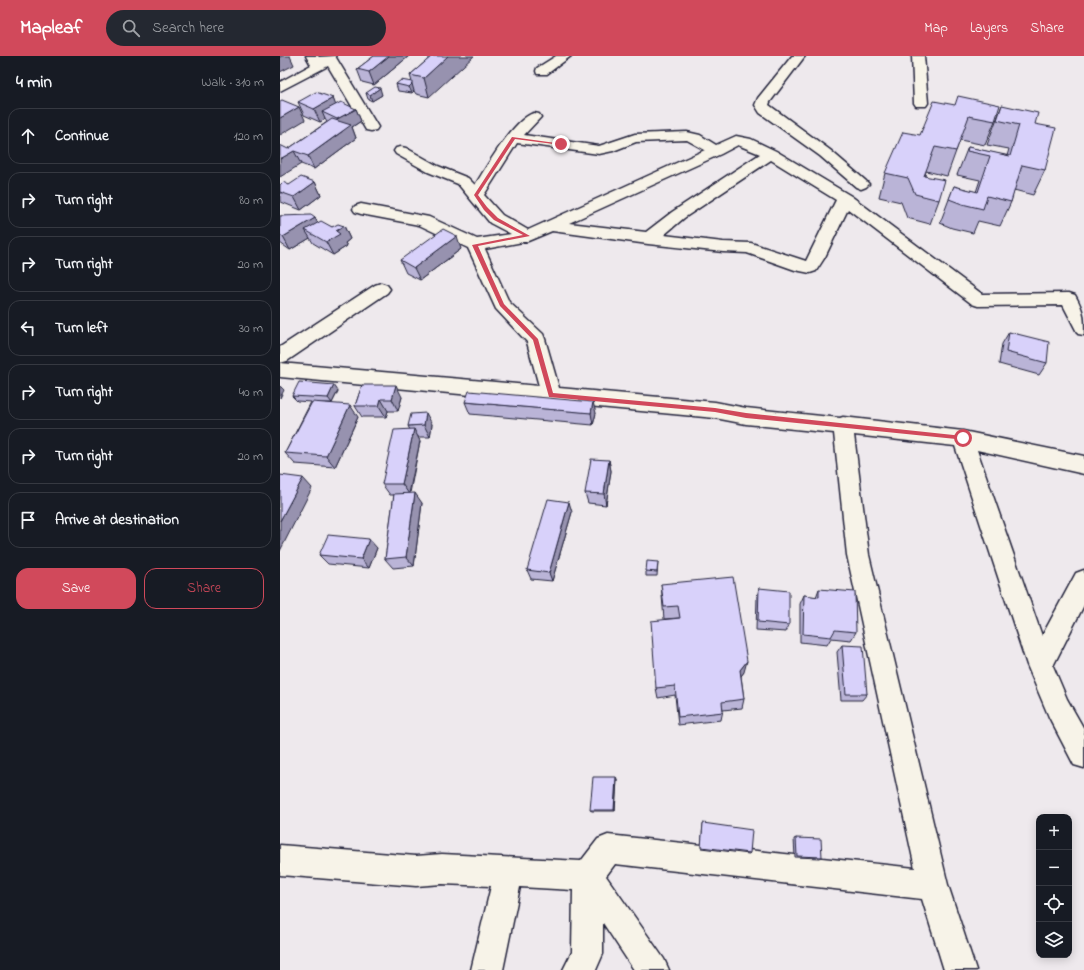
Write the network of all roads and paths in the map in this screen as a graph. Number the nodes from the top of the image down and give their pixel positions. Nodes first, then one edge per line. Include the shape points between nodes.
1 (312, 56) edge
2 (565, 56) edge
3 (800, 56) edge
4 (918, 56) edge
5 (332, 58) edge
6 (542, 71) dead end
7 (280, 87) edge
8 (921, 104) dead end
9 (534, 117) dead end
10 (371, 127) dead end
11 (514, 138) junction
12 (401, 151) dead end
13 (716, 151) junction
14 (772, 154) junction
15 (861, 184) dead end
16 (476, 195) junction
17 (845, 199) junction
18 (361, 209) dead end
19 (549, 226) junction
20 (528, 236) junction
21 (648, 239) junction
22 (475, 245) junction
23 (381, 289) dead end
24 (1084, 329) edge
25 (280, 356) edge
26 (280, 370) edge
27 (551, 395) junction
28 (843, 425) junction
29 (963, 438) junction
30 (1084, 465) edge
31 (1084, 581) edge
32 (1040, 665) junction
33 (1084, 755) edge
34 (280, 860) edge
35 (509, 872) junction
36 (588, 876) junction
37 (933, 885) junction
38 (487, 970) edge
39 (579, 970) edge
40 (653, 970) edge
41 (960, 970) edge

1 - 5 street via 316,62
2 - 6 street
3 - 15 street via 762,105 765,110 825,153
4 - 8 street
5 - 7 street
5 - 10 street
9 - 11 street
11 - 13 street via 599,150 635,138 687,136
11 - 16 street
12 - 16 street via 463,181
13 - 14 street via 736,140
13 - 19 street
14 - 17 street
14 - 21 street via 678,215
16 - 20 street via 496,219
17 - 21 street via 818,257 810,267 800,266 752,248
17 - 24 street via 978,300 1069,299
18 - 22 street via 423,221
19 - 20 street
19 - 21 street
20 - 22 street
22 - 27 street via 502,305 536,339
23 - 25 street
26 - 27 street
27 - 28 street
28 - 29 street
28 - 37 street via 858,555
29 - 30 street
29 - 32 street
31 - 32 street
32 - 33 street via 1058,708
34 - 35 street via 416,871
35 - 36 street
35 - 38 street
36 - 37 street via 608,850
36 - 39 street via 587,954
36 - 40 street
37 - 41 street

